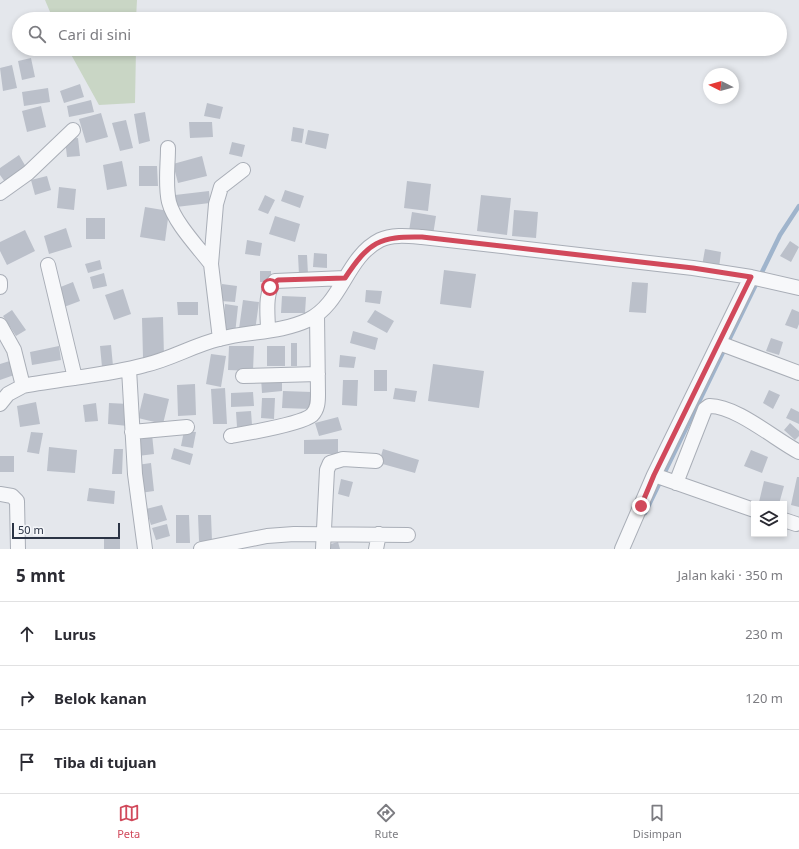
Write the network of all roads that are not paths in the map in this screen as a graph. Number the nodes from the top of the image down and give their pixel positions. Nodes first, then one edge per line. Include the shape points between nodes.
1 (74, 130) dead end
2 (168, 148) dead end
3 (243, 170) dead end
4 (0, 192) edge
5 (211, 264) junction
6 (48, 265) dead end
7 (345, 278) junction
8 (754, 278) junction
9 (0, 282) edge
10 (0, 287) edge
11 (799, 288) edge
12 (318, 315) junction
13 (0, 325) edge
14 (268, 330) junction
15 (220, 339) junction
16 (726, 346) junction
17 (129, 369) junction
18 (799, 373) edge
19 (318, 374) junction
20 (243, 376) dead end
21 (75, 378) junction
22 (23, 386) junction
23 (0, 404) edge
24 (696, 410) junction
25 (187, 427) dead end
26 (132, 432) junction
27 (231, 436) dead end
28 (799, 452) edge
29 (677, 454) junction
30 (376, 461) dead end
31 (656, 476) junction
32 (674, 482) junction
33 (0, 494) edge
34 (751, 509) edge
35 (323, 533) junction
36 (379, 534) junction
37 (408, 535) dead end
38 (18, 549) edge
39 (145, 549) edge
40 (201, 549) edge
41 (323, 549) edge
42 (376, 549) edge
43 (622, 549) edge

1 - 4 street via 28,173
2 - 5 street via 169,202 175,215
3 - 5 street via 224,184 219,192
5 - 15 street
6 - 21 street
7 - 8 street via 371,246 380,240 404,236 693,268
7 - 12 street
7 - 14 street via 275,282 270,287
8 - 11 street
8 - 16 street
9 - 10 street
12 - 14 street via 289,327
12 - 19 street
13 - 22 street via 16,354
14 - 15 street
15 - 17 street
16 - 18 street
16 - 24 street
17 - 21 street
17 - 26 street
19 - 20 street
19 - 27 street via 317,404 311,416
21 - 22 street
22 - 23 street via 8,394
24 - 28 street via 711,406 727,410
24 - 29 street
24 - 29 street
25 - 26 street
26 - 39 street
29 - 31 street
29 - 32 street
30 - 35 street via 342,459 330,463 327,470
31 - 32 street
31 - 43 street
32 - 34 street
33 - 38 street via 12,496 17,501
35 - 36 street
35 - 40 street via 267,536
35 - 41 street
36 - 37 street
36 - 42 street

